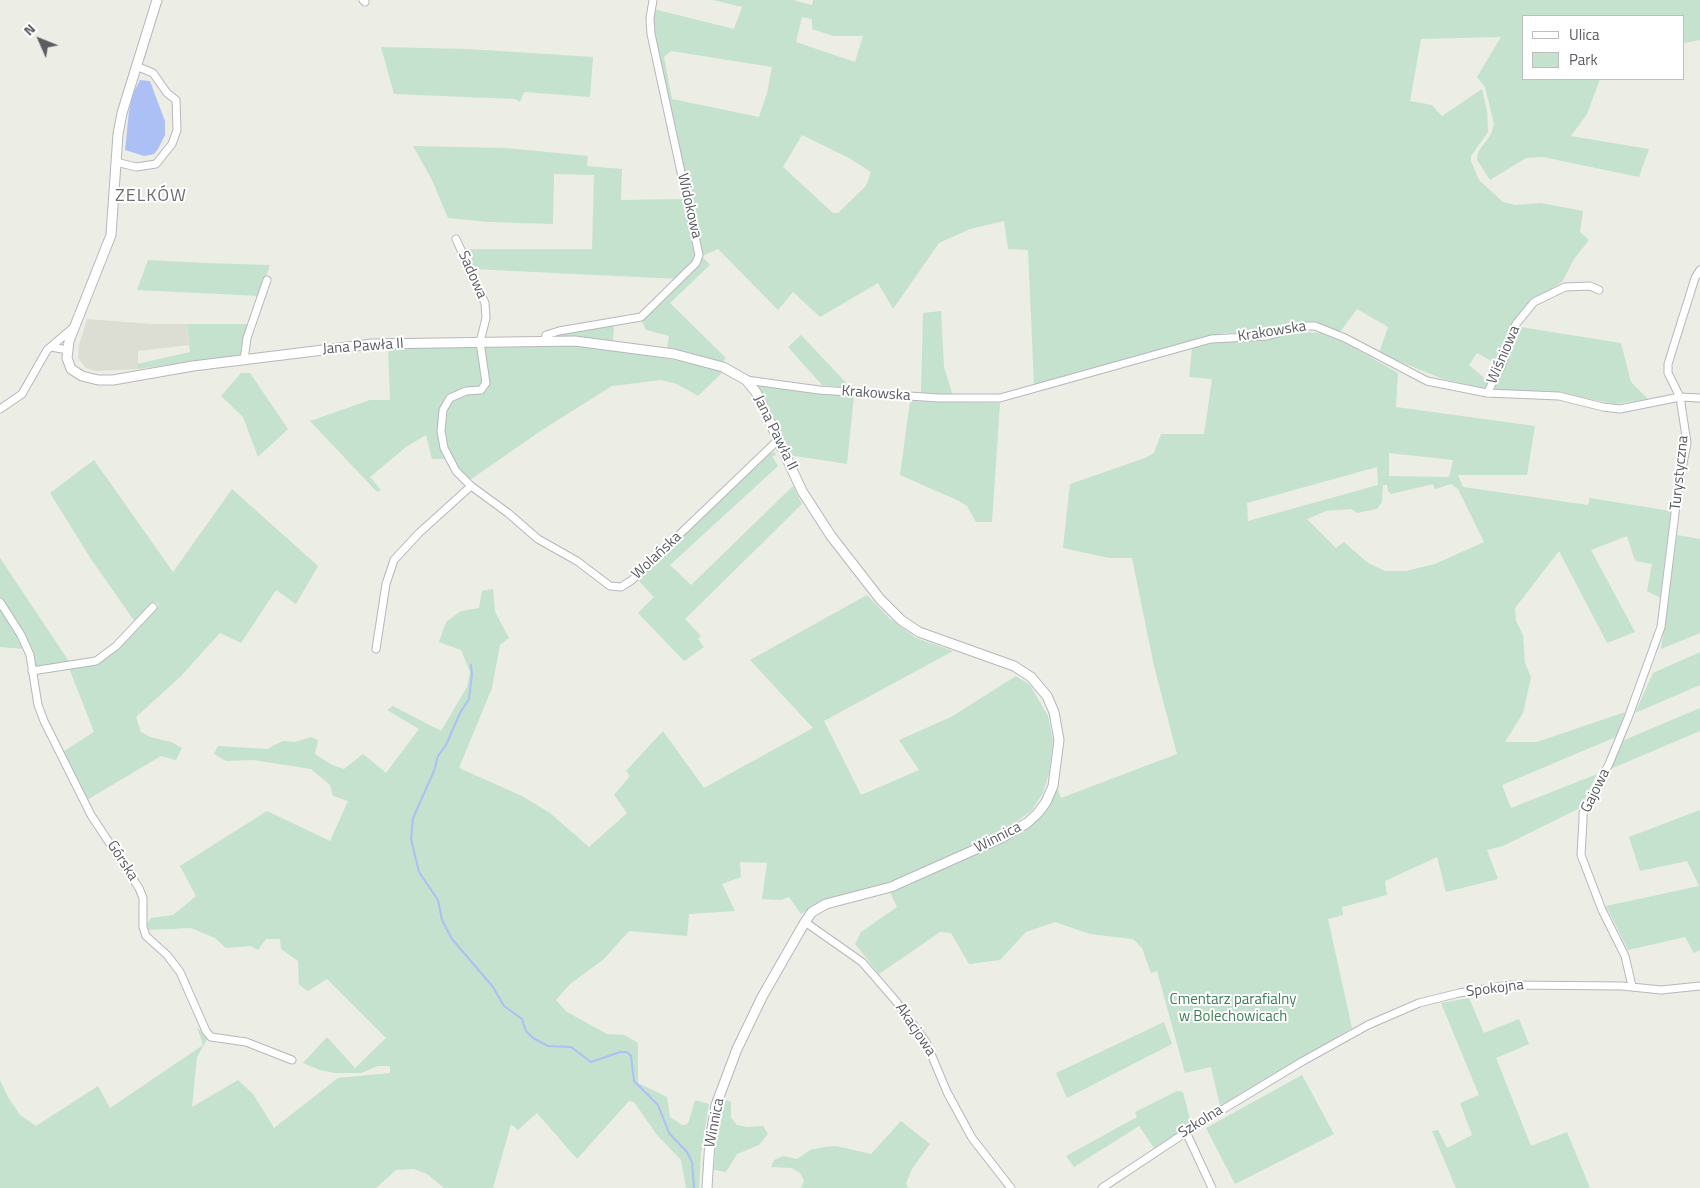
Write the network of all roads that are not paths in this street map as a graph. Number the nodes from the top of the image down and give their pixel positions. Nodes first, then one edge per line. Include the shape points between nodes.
1 (157, 0) edge
2 (653, 0) edge
3 (136, 66) junction
4 (116, 162) junction
5 (456, 239) dead end
6 (1700, 270) edge
7 (267, 280) dead end
8 (1599, 290) dead end
9 (78, 324) junction
10 (480, 342) junction
11 (544, 342) junction
12 (51, 347) junction
13 (68, 350) junction
14 (244, 360) junction
15 (746, 380) junction
16 (1487, 393) junction
17 (1680, 397) junction
18 (1700, 398) edge
19 (0, 409) edge
20 (779, 439) junction
21 (471, 486) junction
22 (802, 491) joint
23 (0, 602) edge
24 (154, 607) dead end
25 (1662, 624) joint
26 (376, 649) dead end
27 (32, 671) junction
28 (806, 922) junction
29 (1632, 986) junction
30 (1700, 986) edge
31 (292, 1060) dead end
32 (1303, 1060) joint
33 (1186, 1132) junction
34 (707, 1188) edge
35 (1011, 1188) edge
36 (1102, 1188) edge
37 (1212, 1188) edge

1 - 3 street
2 - 11 street, Widokowa via 651,34 699,255 696,262 641,317 559,331 546,335
3 - 4 street via 121,120
3 - 4 street via 153,73 176,100 177,130 172,144 156,164 136,167
4 - 9 street via 111,235
5 - 10 street, Sadowa via 485,303 486,318
6 - 17 street, Turystyczna via 1668,364 1668,373
7 - 14 street via 247,338
8 - 16 street, Wiśniowa via 1590,286 1565,287 1534,302 1516,324
9 - 12 street
9 - 13 street
10 - 11 street, Jana Pawła II
10 - 14 street, Jana Pawła II via 372,344
10 - 21 street, Wolańska via 486,383 481,390 466,391 450,398 443,410 441,431 444,448 456,471
11 - 15 street, Jana Pawła II via 575,342 674,354 724,367
12 - 13 street
12 - 19 street via 22,394
13 - 14 street, Jana Pawła II via 71,369 98,380
15 - 16 street, Krakowska via 818,390 939,398 1000,398 1211,339 1267,336 1314,326 1345,338 1427,381
15 - 20 street, Jana Pawła II via 756,392
16 - 17 street, Krakowska via 1560,396 1620,408
17 - 18 street, Krakowska
17 - 25 street, Turystyczna via 1686,443
20 - 21 street, Wolańska via 621,587 610,586 538,539
20 - 22 street, Jana Pawła II
21 - 26 street via 394,560 386,584
22 - 28 street, Winnica via 831,536 880,599 901,620 919,632 1014,666 1031,677 1042,688 1054,712 1059,740 1050,795 1027,823 978,849 891,887 826,904 812,912
23 - 27 street, Górska via 21,635 30,655
24 - 27 street via 116,646 96,661
25 - 29 street, Gajowa via 1628,718 1582,820 1581,855 1602,910 1625,956
27 - 31 street, Górska via 44,721 92,815 139,888 143,898 146,936 180,972 206,1031 211,1037 246,1042
28 - 34 street, Winnica via 762,997 716,1105
28 - 35 street, Akacjowa via 862,962 895,1000 926,1042 947,1092 972,1138
29 - 30 street, Spokojna via 1661,990
29 - 32 street, Spokojna via 1527,984 1459,993 1395,1013
32 - 33 street, Szkolna
33 - 36 street, Szkolna
33 - 37 street

